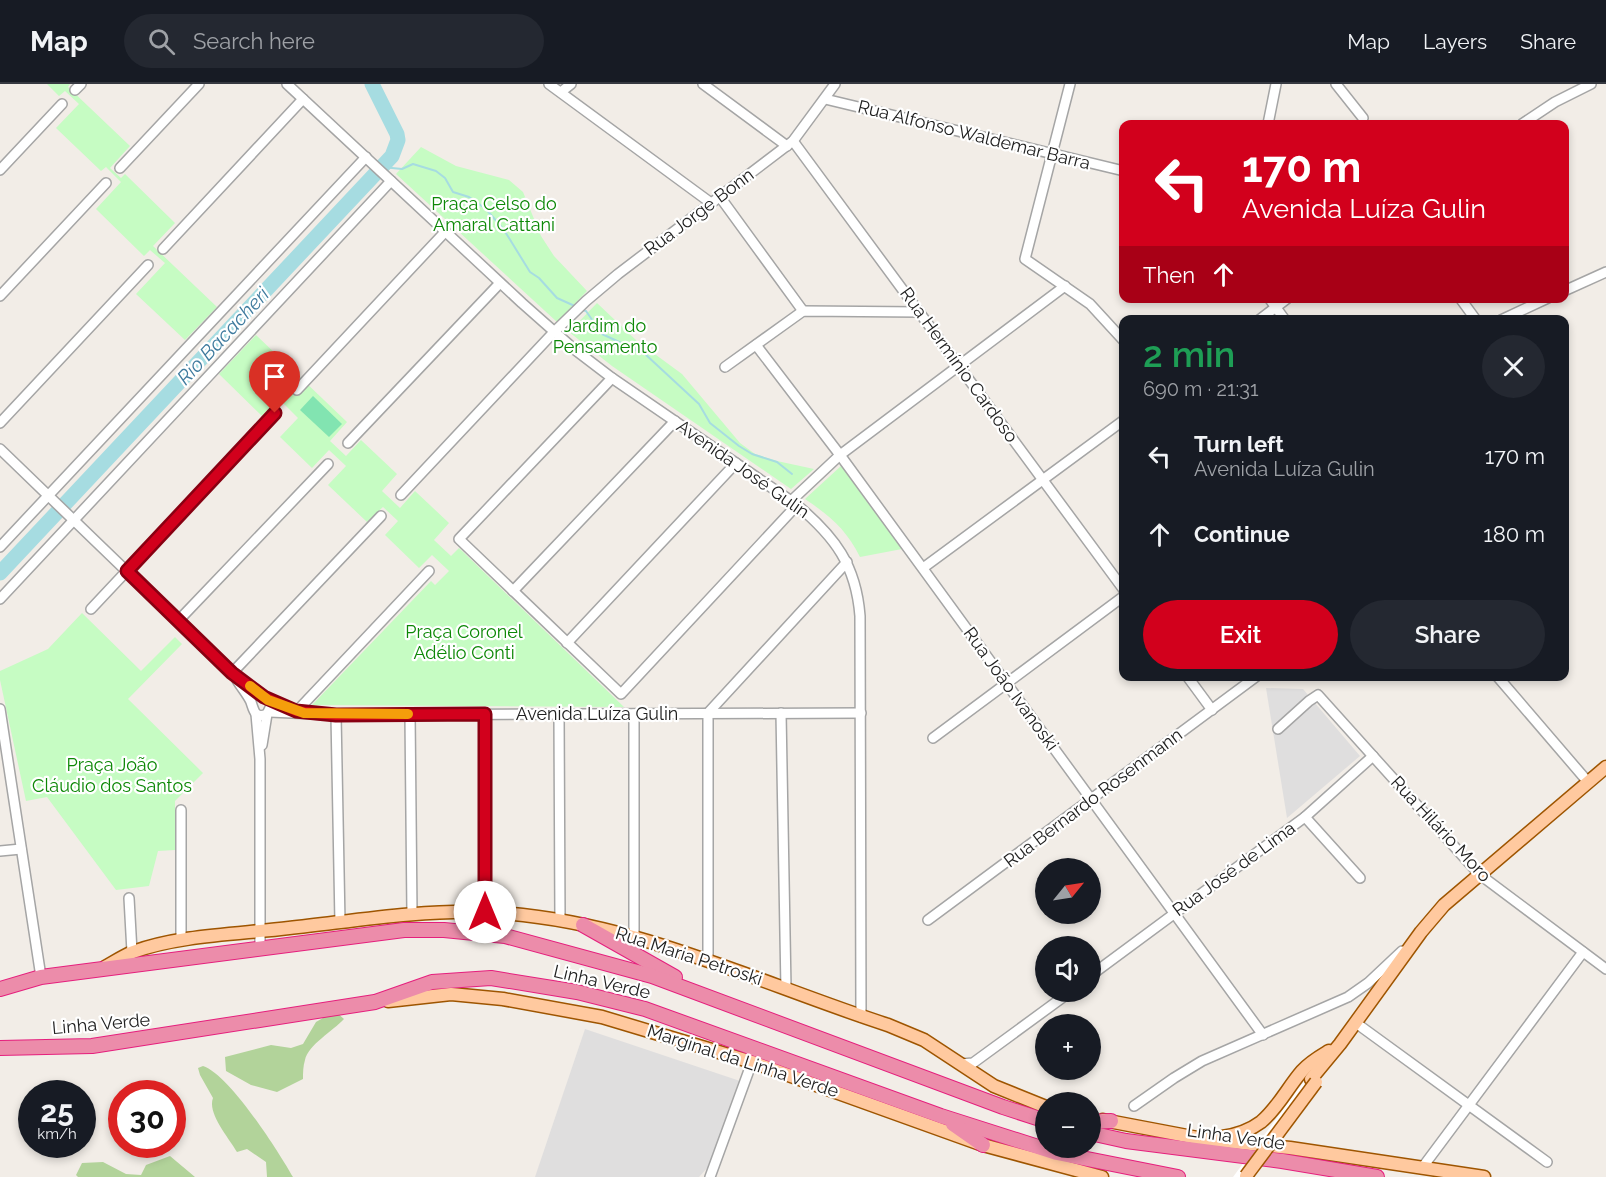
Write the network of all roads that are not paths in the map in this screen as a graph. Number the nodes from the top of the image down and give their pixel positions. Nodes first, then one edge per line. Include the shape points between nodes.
1 (199, 84) edge
2 (287, 84) edge
3 (549, 84) edge
4 (571, 84) edge
5 (703, 84) edge
6 (835, 84) edge
7 (1070, 84) edge
8 (1276, 84) edge
9 (1336, 84) edge
10 (1591, 84) edge
11 (561, 92) junction
12 (303, 99) junction
13 (825, 99) junction
14 (62, 104) dead end
15 (1363, 118) dead end
16 (1269, 120) edge
17 (1528, 120) edge
18 (790, 143) junction
19 (1052, 154) junction
20 (369, 160) junction
21 (120, 168) dead end
22 (0, 170) edge
23 (1119, 170) edge
24 (389, 179) junction
25 (106, 183) dead end
26 (720, 197) junction
27 (711, 203) junction
28 (445, 232) junction
29 (163, 249) dead end
30 (148, 265) dead end
31 (1606, 272) edge
32 (500, 283) junction
33 (1065, 286) junction
34 (1569, 289) edge
35 (0, 296) edge
36 (1273, 303) edge
37 (1281, 303) edge
38 (1537, 303) edge
39 (1276, 307) junction
40 (803, 312) junction
41 (920, 312) junction
42 (1266, 315) edge
43 (1282, 315) edge
44 (1512, 315) edge
45 (554, 332) junction
46 (1119, 336) edge
47 (756, 345) junction
48 (959, 366) junction
49 (725, 367) dead end
50 (612, 378) junction
51 (297, 390) dead end
52 (275, 413) dead end
53 (675, 421) junction
54 (0, 423) edge
55 (1119, 424) edge
56 (348, 442) dead end
57 (0, 449) edge
58 (840, 455) junction
59 (736, 463) junction
60 (328, 464) dead end
61 (1043, 480) junction
62 (400, 495) dead end
63 (51, 499) junction
64 (794, 503) junction
65 (381, 516) dead end
66 (72, 519) junction
67 (0, 547) edge
68 (847, 562) junction
69 (923, 568) junction
70 (127, 571) junction
71 (429, 571) dead end
72 (1119, 583) edge
73 (513, 591) junction
74 (0, 599) edge
75 (1119, 600) edge
76 (91, 609) dead end
77 (178, 621) junction
78 (567, 643) junction
79 (232, 673) junction
80 (1191, 681) edge
81 (1250, 681) edge
82 (1501, 681) edge
83 (1007, 683) junction
84 (266, 698) junction
85 (252, 704) junction
86 (0, 709) edge
87 (1212, 710) junction
88 (296, 711) junction
89 (268, 713) junction
90 (708, 713) junction
91 (781, 713) junction
92 (861, 713) junction
93 (256, 714) junction
94 (410, 714) junction
95 (485, 714) junction
96 (559, 714) junction
97 (634, 714) junction
98 (336, 715) junction
99 (1278, 729) dead end
100 (2, 733) edge
101 (933, 738) dead end
102 (1373, 756) junction
103 (260, 759) junction
104 (1606, 767) edge
105 (1588, 782) junction
106 (1091, 799) junction
107 (181, 810) dead end
108 (1305, 818) junction
109 (21, 849) junction
110 (0, 851) edge
111 (1479, 874) junction
112 (1360, 878) dead end
113 (129, 898) dead end
114 (485, 912) junction
115 (412, 914) junction
116 (1175, 914) junction
117 (928, 920) dead end
118 (560, 921) junction
119 (340, 923) junction
120 (583, 925) junction
121 (260, 932) junction
122 (1421, 932) junction
123 (634, 936) junction
124 (182, 940) junction
125 (260, 948) junction
126 (132, 952) junction
127 (1583, 952) junction
128 (708, 961) junction
129 (1101, 968) edge
130 (101, 969) junction
131 (1606, 969) edge
132 (41, 977) junction
133 (0, 984) edge
134 (0, 988) edge
135 (786, 989) junction
136 (705, 995) junction
137 (375, 1002) junction
138 (1057, 1002) edge
139 (861, 1017) junction
140 (1356, 1023) junction
141 (1263, 1035) junction
142 (1340, 1044) junction
143 (0, 1048) edge
144 (752, 1062) junction
145 (970, 1068) junction
146 (1035, 1103) edge
147 (1469, 1105) junction
148 (1134, 1106) dead end
149 (941, 1116) junction
150 (1035, 1117) edge
151 (1101, 1120) edge
152 (1101, 1122) edge
153 (1111, 1122) junction
154 (1101, 1135) edge
155 (1203, 1139) junction
156 (983, 1145) junction
157 (1547, 1162) dead end
158 (1422, 1168) junction
159 (1243, 1176) edge
160 (710, 1177) edge
161 (1102, 1177) edge
162 (1178, 1177) edge
163 (1377, 1177) edge
164 (1484, 1177) edge

1 - 21 street
2 - 12 street, Avenida José Gulin
3 - 11 street
4 - 11 street
5 - 18 street, Rua Hermínio Cardoso
6 - 13 street, Rua Jorge Bonn
7 - 19 street
8 - 16 street
9 - 15 street
10 - 17 street
11 - 27 street
12 - 20 street, Avenida José Gulin
12 - 29 street
13 - 18 street, Rua Jorge Bonn
13 - 19 street, Rua Alfonso Waldemar Barra
14 - 22 street
18 - 26 street, Rua Jorge Bonn
18 - 41 street, Rua Hermínio Cardoso
19 - 23 street, Rua Alfonso Waldemar Barra
19 - 33 street via 1025,259
20 - 24 street, Avenida José Gulin
20 - 63 street
24 - 28 street, Avenida José Gulin
24 - 66 street
25 - 35 street
26 - 27 street, Rua Jorge Bonn
26 - 40 street
27 - 45 street, Rua Jorge Bonn via 602,287
28 - 32 street, Avenida José Gulin
28 - 51 street
30 - 54 street
31 - 34 street
32 - 45 street, Avenida José Gulin
32 - 56 street
33 - 46 street via 1090,304
33 - 48 street
36 - 39 street
37 - 39 street
38 - 44 street
39 - 42 street
39 - 43 street
40 - 41 street
40 - 47 street
41 - 48 street, Rua Hermínio Cardoso
45 - 50 street, Avenida José Gulin
45 - 62 street, Rua Jorge Bonn
47 - 49 street
47 - 58 street, Rua João Ivanoski
48 - 58 street
48 - 61 street, Rua Hermínio Cardoso
50 - 53 street, Avenida José Gulin
50 - 73 street via 459,539
52 - 70 street
53 - 59 street, Avenida José Gulin
53 - 73 street
55 - 61 street
57 - 63 street
58 - 64 street
58 - 69 street, Rua João Ivanoski
59 - 64 street, Avenida José Gulin
59 - 78 street
60 - 77 street
61 - 69 street
61 - 72 street, Rua Hermínio Cardoso
63 - 66 street
63 - 67 street
64 - 68 street, Avenida José Gulin via 821,528
64 - 78 street via 621,694
65 - 79 street
66 - 70 street
66 - 74 street
68 - 90 street
68 - 92 street, Avenida José Gulin via 859,605
69 - 83 street, Rua João Ivanoski
70 - 76 street
70 - 77 street
71 - 88 street
73 - 78 street
75 - 83 street
77 - 79 street
79 - 84 street, Avenida Luíza Gulin
79 - 85 street
80 - 87 street
81 - 87 street, Rua Bernardo Rosenmann
82 - 105 street
83 - 101 street
83 - 106 street, Rua João Ivanoski
84 - 85 street via 255,699
84 - 88 street, Avenida Luíza Gulin
84 - 89 street via 271,705
85 - 93 street
86 - 100 street
87 - 106 street, Rua Bernardo Rosenmann
88 - 89 street, Avenida Luíza Gulin
88 - 98 street, Avenida Luíza Gulin
89 - 93 street
89 - 103 street
90 - 91 street, Avenida Luíza Gulin
90 - 97 street, Avenida Luíza Gulin
90 - 128 street
91 - 92 street, Avenida Luíza Gulin
91 - 135 street
92 - 139 street, Avenida José Gulin
93 - 103 street
94 - 95 street, Avenida Luíza Gulin
94 - 98 street, Avenida Luíza Gulin
94 - 115 street
95 - 96 street, Avenida Luíza Gulin
95 - 114 street
96 - 97 street, Avenida Luíza Gulin
96 - 118 street
97 - 123 street
98 - 119 street
99 - 102 street, Rua Hilário Moro via 1318,695
100 - 109 street
102 - 108 street, Rua José de Lima
102 - 111 street, Rua Hilário Moro
103 - 121 street
104 - 105 main road
105 - 111 main road
106 - 116 street, Rua João Ivanoski
106 - 117 street, Rua Bernardo Rosenmann
107 - 124 street
108 - 112 street
108 - 116 street, Rua José de Lima
109 - 110 street
109 - 132 street
111 - 122 main road
111 - 127 street, Rua Hilário Moro
113 - 126 street
114 - 115 main road, Rua Maria Petroski
114 - 118 main road, Rua Maria Petroski
115 - 119 main road, Rua Maria Petroski
116 - 129 street, Rua José de Lima
116 - 141 street, Rua João Ivanoski
118 - 120 main road, Rua Maria Petroski
119 - 121 main road, Rua Maria Petroski
120 - 123 main road, Rua Maria Petroski
120 - 136 highway
121 - 124 main road, Rua Maria Petroski
121 - 125 street
122 - 140 main road
122 - 141 street via 1357,992
123 - 128 main road, Rua Maria Petroski
124 - 126 main road, Rua Maria Petroski
125 - 130 highway, Linha Verde
125 - 136 highway, Linha Verde via 404,930 467,932 504,936 606,963
126 - 130 main road, Rua Maria Petroski
127 - 131 street, Rua Hilário Moro
127 - 147 street
128 - 135 main road, Rua Maria Petroski
130 - 132 highway, Linha Verde
132 - 133 main road
132 - 134 highway, Linha Verde
135 - 139 main road, Rua Maria Petroski
136 - 150 highway, Linha Verde
137 - 143 highway, Linha Verde via 92,1046
137 - 144 main road, Marginal da Linha Verde via 451,994 503,999 602,1017
137 - 149 highway, Linha Verde via 432,982 458,979 491,978 577,992 645,1009
138 - 145 street
139 - 145 main road, Rua Maria Petroski via 924,1040
140 - 142 main road
140 - 147 street
141 - 148 street via 1189,1069
142 - 155 main road via 1310,1063 1261,1122 1236,1135
142 - 159 main road
144 - 156 main road, Marginal da Linha Verde
144 - 160 street
145 - 146 main road via 1007,1092
147 - 157 street
147 - 158 street
149 - 156 highway
149 - 162 highway, Linha Verde via 1057,1153
151 - 153 main road
152 - 153 highway
153 - 155 main road
154 - 163 highway, Linha Verde
155 - 158 main road
156 - 161 main road, Marginal da Linha Verde
158 - 164 main road

